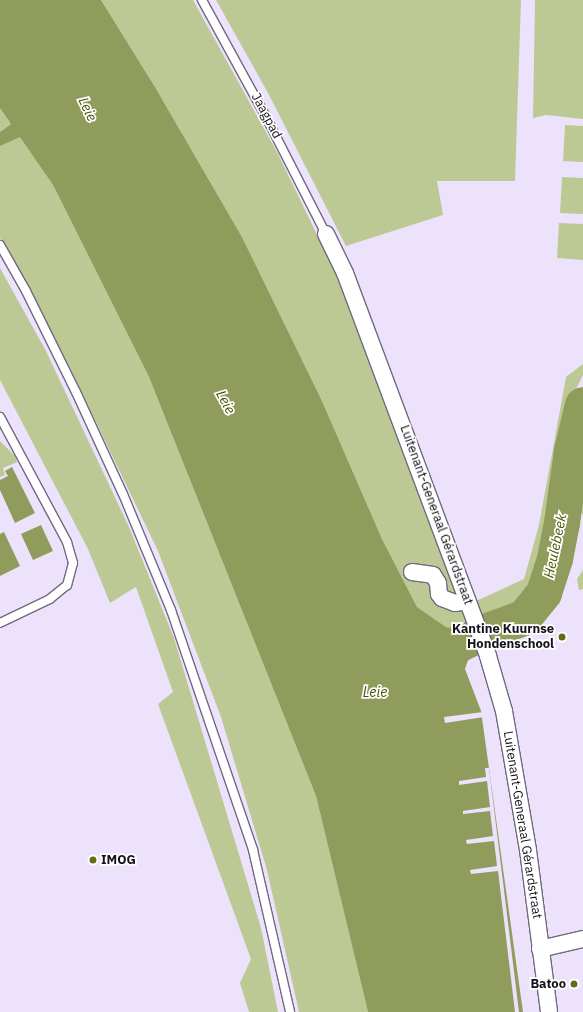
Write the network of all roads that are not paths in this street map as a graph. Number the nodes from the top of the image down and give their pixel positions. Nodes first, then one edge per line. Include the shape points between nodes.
1 (202, 0) edge
2 (326, 234) joint
3 (0, 245) edge
4 (0, 417) edge
5 (412, 572) dead end
6 (466, 606) junction
7 (0, 623) edge
8 (583, 939) edge
9 (540, 949) junction
10 (290, 1012) edge
11 (549, 1012) edge

1 - 2 lane, Jaagpad via 279,140
2 - 6 street, Luitenant-Generaal Gérardstraat via 348,280
3 - 10 lane via 80,399 171,610 253,850
4 - 7 lane via 67,542 73,563 67,585 50,599
5 - 6 street via 432,575 438,583 442,598
6 - 9 street, Luitenant-Generaal Gérardstraat via 488,656 505,717 528,850
8 - 9 street
9 - 11 street

